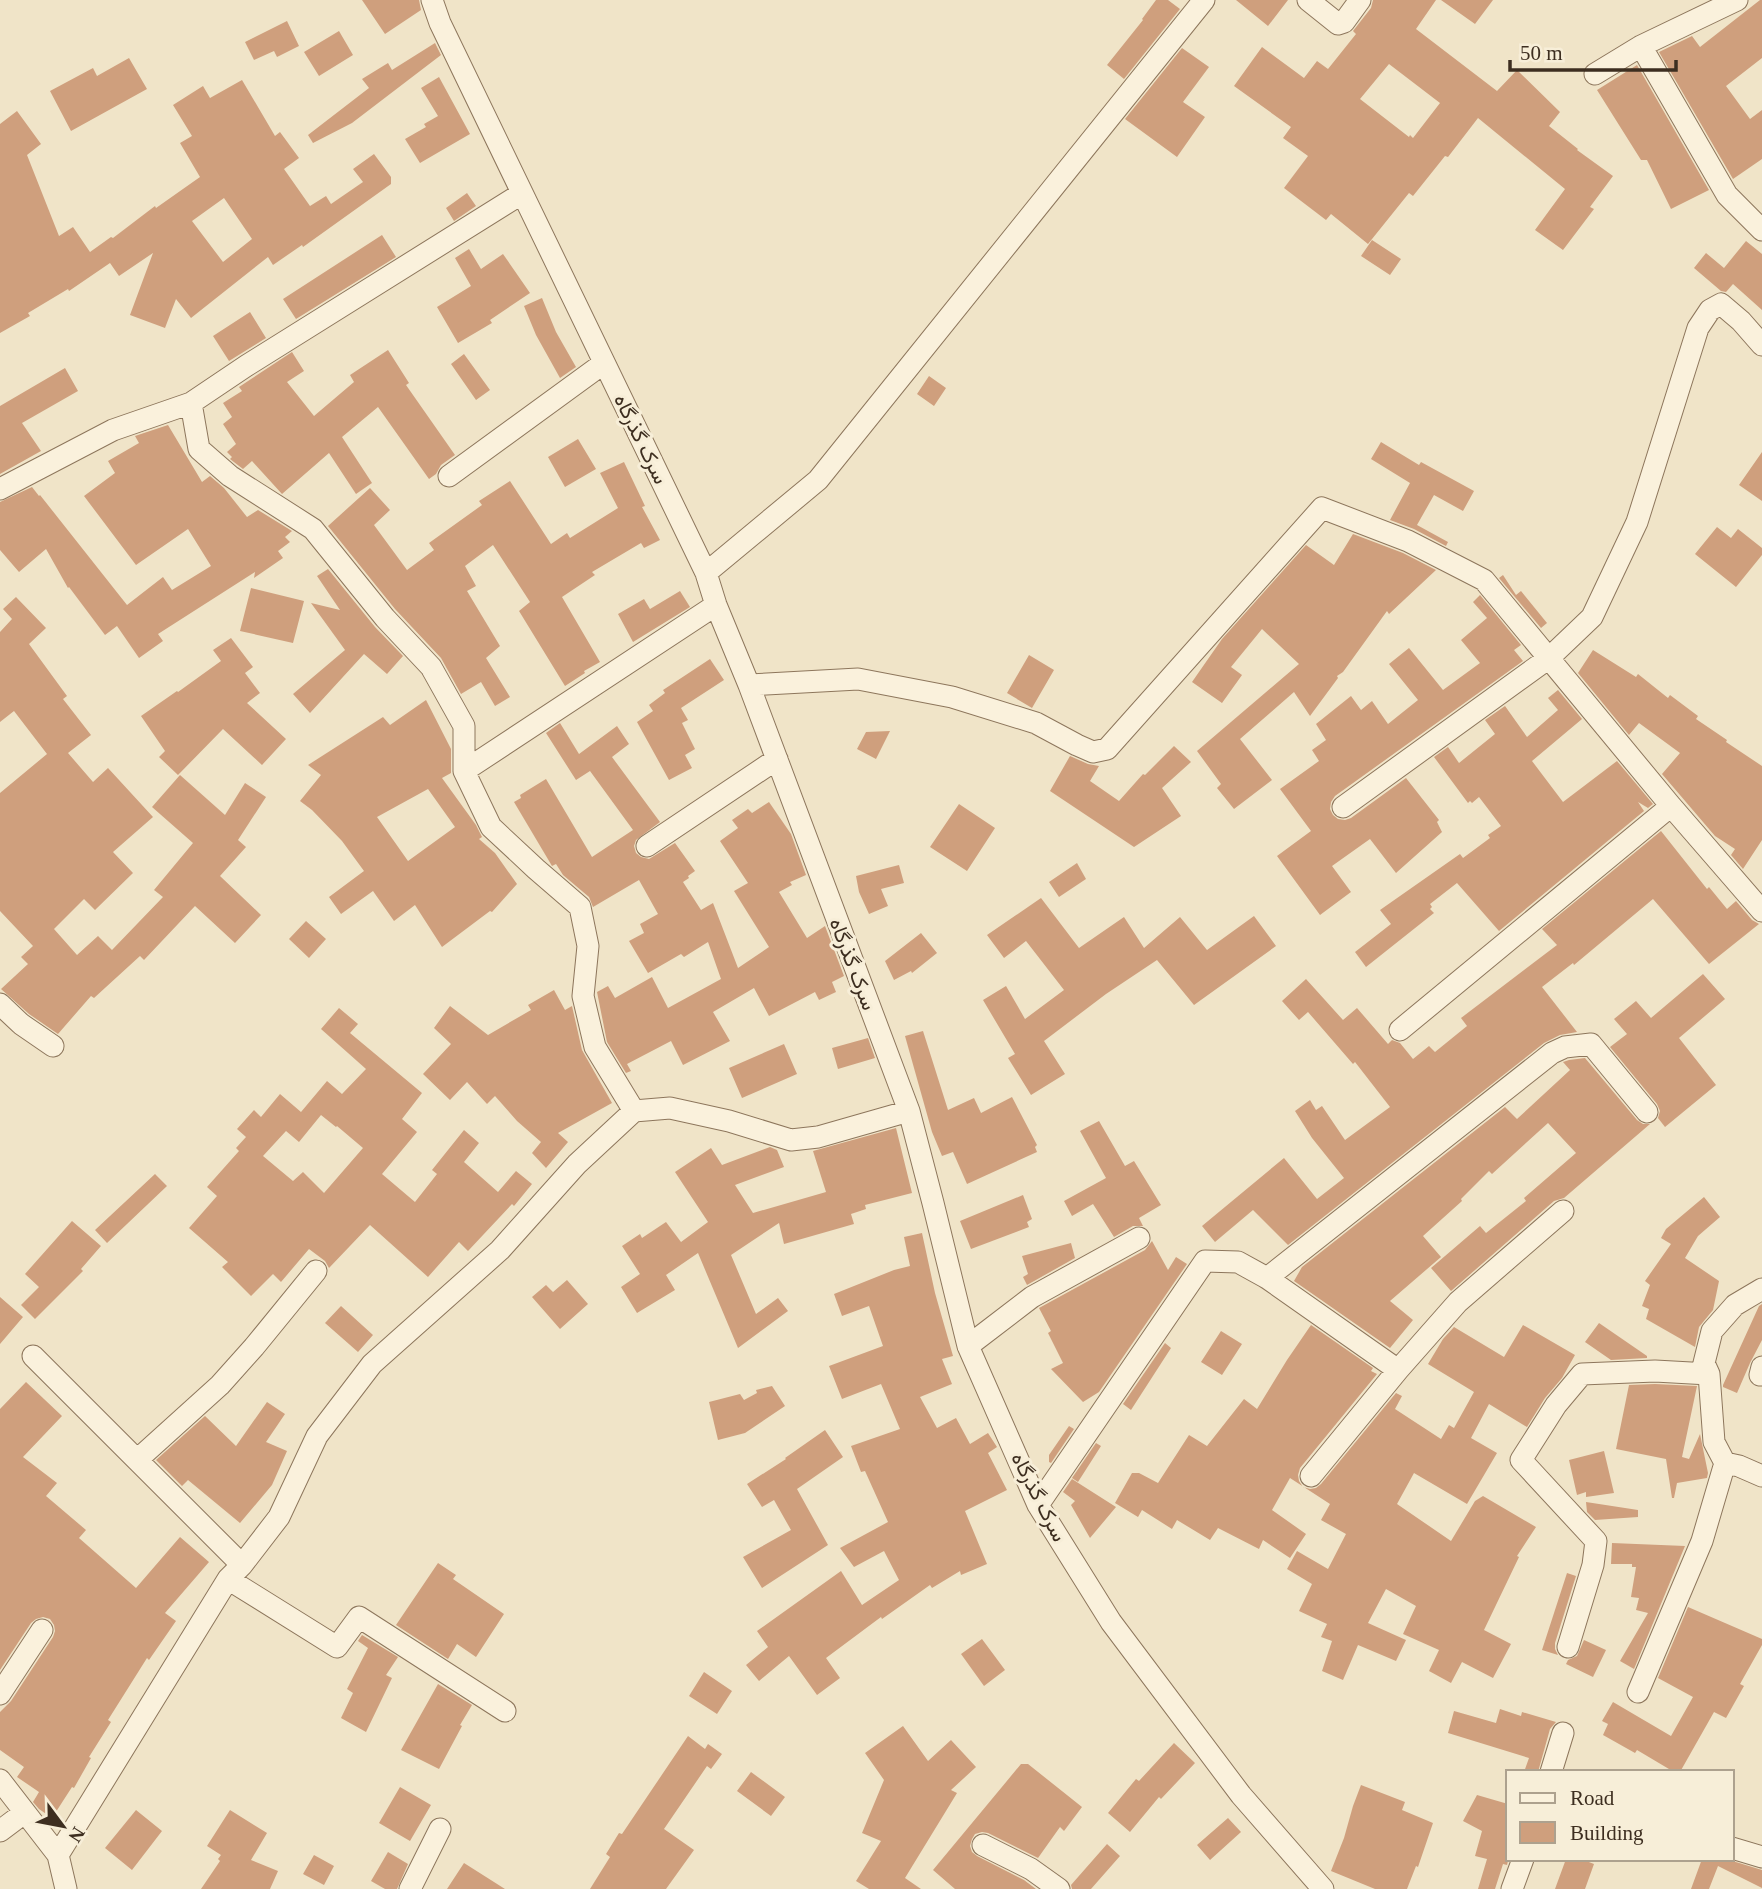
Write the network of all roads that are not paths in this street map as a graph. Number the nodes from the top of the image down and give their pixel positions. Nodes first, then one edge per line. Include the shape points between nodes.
1 (432, 0) edge
2 (1204, 0) edge
3 (1308, 0) edge
4 (1360, 0) edge
5 (1737, 0) edge
6 (1642, 46) junction
7 (1595, 74) dead end
8 (522, 194) junction
9 (1762, 230) edge
10 (1762, 345) edge
11 (604, 363) junction
12 (191, 403) junction
13 (449, 475) dead end
14 (0, 489) edge
15 (706, 572) junction
16 (716, 605) junction
17 (1549, 658) junction
18 (749, 685) junction
19 (777, 760) junction
20 (464, 771) junction
21 (1671, 806) junction
22 (1343, 807) dead end
23 (647, 846) dead end
24 (1762, 911) edge
25 (0, 1004) edge
26 (1400, 1030) dead end
27 (53, 1046) dead end
28 (634, 1111) junction
29 (909, 1111) junction
30 (1647, 1112) dead end
31 (1563, 1211) dead end
32 (1139, 1238) dead end
33 (316, 1271) dead end
34 (1267, 1278) junction
35 (1762, 1289) edge
36 (968, 1346) junction
37 (33, 1356) dead end
38 (1762, 1367) edge
39 (1398, 1370) junction
40 (1709, 1374) junction
41 (1762, 1375) edge
42 (137, 1460) junction
43 (1725, 1463) junction
44 (1311, 1476) dead end
45 (1762, 1476) edge
46 (1038, 1505) junction
47 (235, 1572) junction
48 (42, 1630) dead end
49 (1568, 1647) dead end
50 (1637, 1692) dead end
51 (0, 1694) edge
52 (505, 1711) dead end
53 (1563, 1733) dead end
54 (1552, 1770) edge
55 (0, 1780) edge
56 (24, 1813) junction
57 (440, 1829) dead end
58 (0, 1831) edge
59 (983, 1845) dead end
60 (1734, 1849) edge
61 (58, 1855) junction
62 (1762, 1857) edge
63 (1522, 1861) edge
64 (66, 1889) edge
65 (410, 1889) edge
66 (1059, 1889) edge
67 (1323, 1889) edge
68 (1512, 1889) edge

1 - 8 street, سرک گذرگاه
2 - 15 street via 818,480
3 - 4 street via 1338,24
5 - 6 street
6 - 7 street
6 - 9 street via 1727,195
8 - 11 street, سرک گذرگاه
8 - 12 street
10 - 17 street via 1721,304 1710,310 1698,328 1637,522 1592,617
11 - 13 street
11 - 15 street, سرک گذرگاه
12 - 14 street via 113,429
12 - 20 street via 199,449 230,476 313,529 385,618 432,667 464,726
15 - 16 street, سرک گذرگاه
16 - 18 street, سرک گذرگاه
16 - 20 street
17 - 18 street via 1484,580 1408,541 1322,508 1107,749 1093,752 1036,723 952,697 858,679
17 - 21 street
17 - 22 street
18 - 19 street, سرک گذرگاه
19 - 23 street
19 - 29 street, سرک گذرگاه
20 - 28 street via 491,827 580,906 588,946 583,996 595,1047
21 - 24 street
21 - 26 street
25 - 27 street
28 - 29 street via 670,1108 790,1140 818,1137
28 - 47 street via 577,1164 500,1250 372,1364 317,1436 279,1517
29 - 36 street, سرک گذرگاه
30 - 34 street via 1591,1044 1565,1047
31 - 39 street via 1458,1302
32 - 36 street via 1032,1297
33 - 42 street via 220,1385
34 - 39 street
34 - 46 street via 1238,1262 1205,1261
35 - 40 street via 1735,1305 1712,1331 1704,1363
36 - 46 street, سرک گذرگاه
37 - 42 street
38 - 41 street
39 - 44 street
40 - 43 street via 1714,1442
40 - 49 street via 1582,1374 1521,1460 1597,1541
42 - 47 street
43 - 45 street
43 - 50 street via 1702,1541
46 - 67 street, سرک گذرگاه via 1111,1622 1241,1795
47 - 52 street via 337,1647 359,1617
47 - 61 street
48 - 51 street
53 - 54 street
55 - 56 street
56 - 58 street
56 - 61 street
57 - 65 street
59 - 66 street
60 - 62 street
61 - 64 street
63 - 68 street

